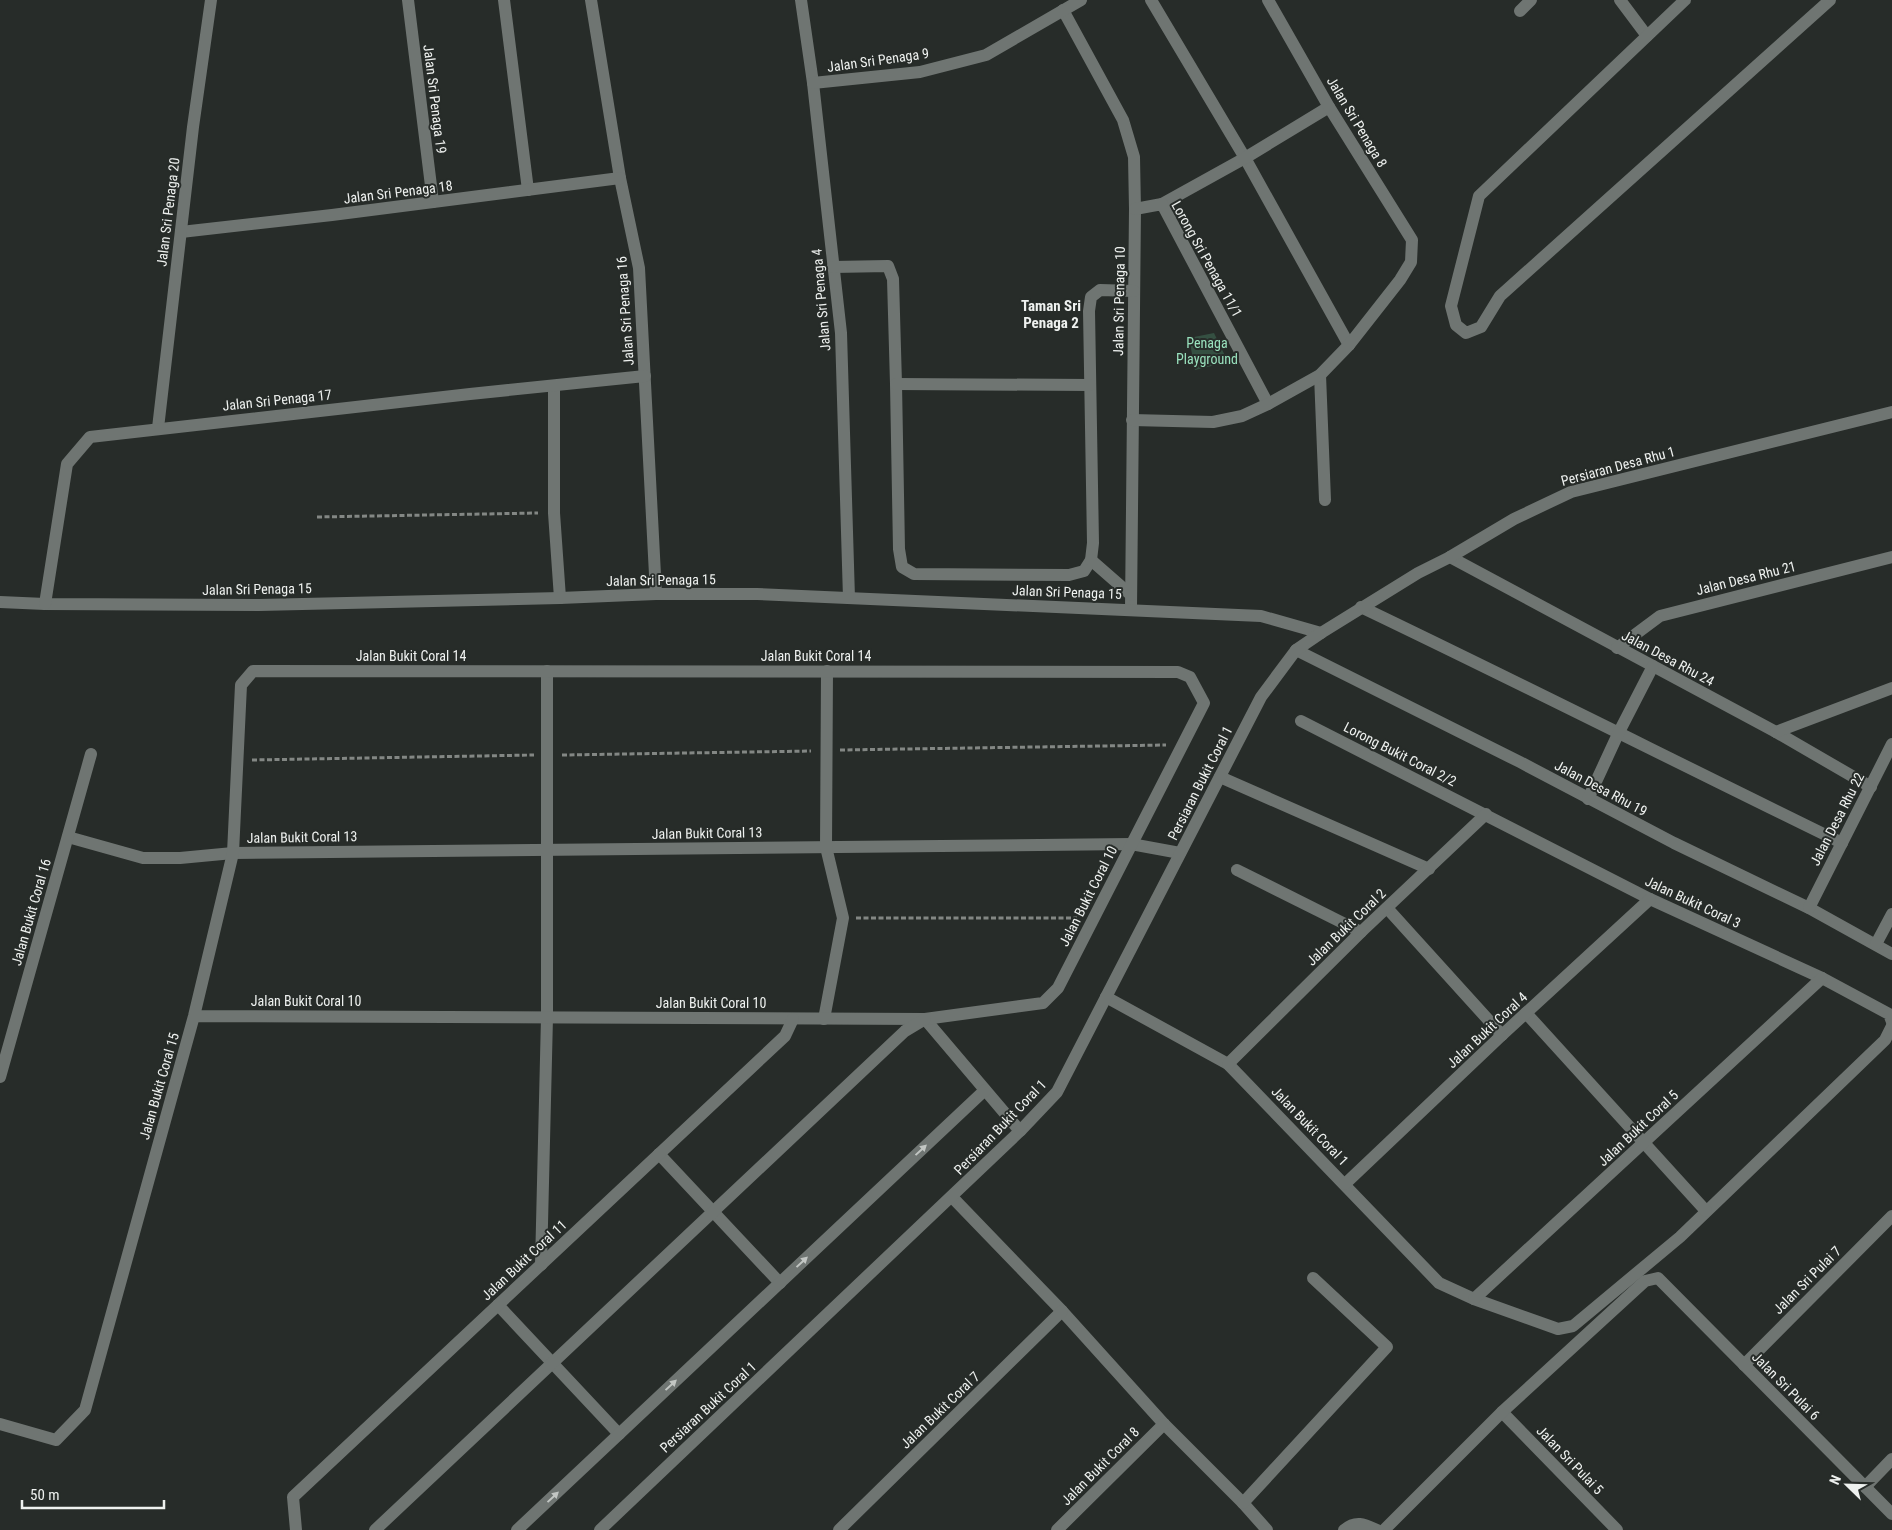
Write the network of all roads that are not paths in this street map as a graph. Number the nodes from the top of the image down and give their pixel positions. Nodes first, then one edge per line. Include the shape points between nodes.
1 (211, 0) edge
2 (408, 0) edge
3 (504, 0) edge
4 (591, 0) edge
5 (801, 0) edge
6 (1081, 0) edge
7 (1151, 0) edge
8 (1268, 0) edge
9 (1531, 0) edge
10 (1620, 0) edge
11 (1685, 0) edge
12 (1830, 0) edge
13 (1521, 5) edge
14 (1063, 10) junction
15 (1647, 36) junction
16 (813, 84) junction
17 (1329, 107) junction
18 (1245, 158) junction
19 (620, 178) junction
20 (528, 190) junction
21 (433, 202) junction
22 (1162, 204) junction
23 (1135, 209) junction
24 (181, 232) junction
25 (833, 268) junction
26 (1134, 291) junction
27 (1349, 345) junction
28 (1320, 375) junction
29 (645, 376) junction
30 (896, 384) junction
31 (1090, 385) junction
32 (554, 387) junction
33 (1268, 404) junction
34 (1892, 412) edge
35 (1132, 420) junction
36 (158, 428) junction
37 (1325, 500) dead end
38 (1450, 557) junction
39 (1892, 557) edge
40 (1091, 560) junction
41 (656, 594) junction
42 (1131, 595) junction
43 (560, 598) junction
44 (849, 598) junction
45 (0, 602) edge
46 (45, 604) junction
47 (1361, 607) junction
48 (1131, 610) junction
49 (1321, 632) junction
50 (1617, 648) junction
51 (1296, 650) junction
52 (1653, 666) junction
53 (253, 671) joint
54 (547, 671) junction
55 (827, 671) junction
56 (1892, 688) edge
57 (1300, 721) dead end
58 (1776, 732) junction
59 (1618, 734) junction
60 (1892, 744) edge
61 (91, 754) dead end
62 (1220, 777) junction
63 (1871, 787) junction
64 (1588, 799) junction
65 (1486, 814) junction
66 (68, 837) junction
67 (1842, 843) junction
68 (1131, 844) junction
69 (826, 847) junction
70 (547, 850) junction
71 (234, 853) junction
72 (1180, 853) junction
73 (1429, 869) junction
74 (1237, 870) dead end
75 (1650, 899) junction
76 (1387, 908) junction
77 (1809, 908) junction
78 (1892, 914) edge
79 (1361, 932) junction
80 (1876, 944) junction
81 (1892, 954) edge
82 (1822, 978) junction
83 (1106, 996) junction
84 (1526, 1013) junction
85 (194, 1016) junction
86 (547, 1018) junction
87 (793, 1019) junction
88 (824, 1019) junction
89 (925, 1019) junction
90 (1891, 1021) edge
91 (1502, 1035) junction
92 (1228, 1064) junction
93 (0, 1077) edge
94 (985, 1090) junction
95 (1020, 1131) junction
96 (1644, 1142) junction
97 (659, 1154) junction
98 (1345, 1184) junction
99 (952, 1197) junction
100 (1706, 1210) junction
101 (713, 1212) junction
102 (1892, 1216) edge
103 (541, 1264) junction
104 (1313, 1278) dead end
105 (780, 1283) junction
106 (1474, 1300) junction
107 (498, 1305) junction
108 (1062, 1312) junction
109 (553, 1363) junction
110 (1744, 1365) junction
111 (1502, 1412) junction
112 (0, 1424) edge
113 (1164, 1424) junction
114 (619, 1434) junction
115 (1892, 1459) edge
116 (1865, 1487) junction
117 (1243, 1503) junction
118 (1892, 1514) edge
119 (296, 1530) edge
120 (375, 1530) edge
121 (517, 1530) edge
122 (600, 1530) edge
123 (839, 1530) edge
124 (1057, 1530) edge
125 (1267, 1530) edge
126 (1344, 1530) edge
127 (1377, 1530) edge
128 (1384, 1530) edge
129 (1618, 1530) edge

1 - 24 street, Jalan Sri Penaga 20
2 - 21 street, Jalan Sri Penaga 19
3 - 20 street
4 - 19 street, Jalan Sri Penaga 16
5 - 16 street, Jalan Sri Penaga 4
6 - 14 street, Jalan Sri Penaga 9
7 - 18 street
8 - 17 street, Jalan Sri Penaga 8
9 - 13 street
10 - 15 street
11 - 15 street
12 - 15 street via 1500,296 1481,327 1466,332 1456,325 1451,306 1479,196
14 - 16 street, Jalan Sri Penaga 9 via 986,55 920,72
14 - 23 street, Jalan Sri Penaga 10 via 1123,120 1134,157
16 - 25 street, Jalan Sri Penaga 4
17 - 18 street
17 - 27 street, Jalan Sri Penaga 8 via 1412,240 1411,262
18 - 22 street
18 - 27 street
19 - 20 street, Jalan Sri Penaga 18
19 - 29 street, Jalan Sri Penaga 16 via 639,268
20 - 21 street, Jalan Sri Penaga 18
21 - 24 street, Jalan Sri Penaga 18
22 - 23 street, Lorong Sri Penaga 11/1
22 - 33 street, Lorong Sri Penaga 11/1
23 - 26 street, Jalan Sri Penaga 10
24 - 36 street, Jalan Sri Penaga 20
25 - 30 street via 888,266 892,279
25 - 44 street, Jalan Sri Penaga 4 via 841,333
26 - 31 street via 1100,290 1091,297
26 - 35 street, Jalan Sri Penaga 10
27 - 28 street
28 - 33 street
28 - 37 street
29 - 32 street, Jalan Sri Penaga 17
29 - 41 street, Jalan Sri Penaga 16
30 - 31 street
30 - 40 street via 902,567 914,574 1069,575 1084,571
31 - 40 street
32 - 36 street, Jalan Sri Penaga 17
32 - 43 street via 554,512
33 - 35 street via 1242,416 1213,422
34 - 38 street, Persiaran Desa Rhu 1 via 1571,492 1514,519
35 - 42 street, Jalan Sri Penaga 10
36 - 46 street, Jalan Sri Penaga 17 via 90,437 67,464
38 - 47 street, Persiaran Desa Rhu 1
38 - 50 street, Jalan Desa Rhu 24
39 - 50 street, Jalan Desa Rhu 21 via 1660,616
40 - 42 street
41 - 43 street, Jalan Sri Penaga 15
41 - 44 street, Jalan Sri Penaga 15
42 - 48 street, Jalan Sri Penaga 10
43 - 46 street, Jalan Sri Penaga 15 via 259,605
44 - 48 street, Jalan Sri Penaga 15
45 - 46 street, Jalan Sri Penaga 15
47 - 49 street, Persiaran Desa Rhu 1
47 - 59 street
48 - 49 street, Jalan Sri Penaga 15 via 1261,616
49 - 51 street, Persiaran Bukit Coral 1
50 - 52 street, Jalan Desa Rhu 24
51 - 62 street, Persiaran Bukit Coral 1 via 1261,697
51 - 64 street, Jalan Desa Rhu 19
52 - 58 street, Jalan Desa Rhu 24
52 - 59 street
53 - 54 street, Jalan Bukit Coral 14
53 - 71 street, Jalan Bukit Coral 15 via 241,684
54 - 55 street, Jalan Bukit Coral 14
54 - 70 street
55 - 68 street, Jalan Bukit Coral 14 via 1178,672 1190,677 1204,702
55 - 69 street
56 - 58 street
57 - 65 street, Lorong Bukit Coral 2/2
58 - 63 street, Jalan Desa Rhu 24
59 - 64 street
59 - 67 street
60 - 63 street, Jalan Desa Rhu 22
61 - 66 street, Jalan Bukit Coral 16
62 - 72 street, Persiaran Bukit Coral 1
62 - 73 street
63 - 67 street, Jalan Desa Rhu 22
64 - 77 street, Jalan Desa Rhu 19
65 - 73 street, Jalan Bukit Coral 2
65 - 75 street, Jalan Bukit Coral 3
66 - 71 street, Jalan Bukit Coral 13 via 143,858
66 - 93 street, Jalan Bukit Coral 16
67 - 77 street, Jalan Desa Rhu 22
68 - 69 street, Jalan Bukit Coral 13
68 - 72 street, Jalan Bukit Coral 13
68 - 89 street, Jalan Bukit Coral 10 via 1058,988 1043,1003
69 - 70 street, Jalan Bukit Coral 13
69 - 88 street via 843,918
70 - 71 street, Jalan Bukit Coral 13
70 - 86 street
71 - 85 street, Jalan Bukit Coral 15
72 - 83 street, Persiaran Bukit Coral 1
73 - 76 street, Jalan Bukit Coral 2
74 - 79 street
75 - 82 street, Jalan Bukit Coral 3
75 - 84 street, Jalan Bukit Coral 4
76 - 79 street, Jalan Bukit Coral 2
76 - 91 street
77 - 80 street, Jalan Desa Rhu 19
78 - 80 street
79 - 92 street, Jalan Bukit Coral 2
80 - 81 street, Jalan Desa Rhu 19
82 - 90 street, Jalan Bukit Coral 3
82 - 96 street, Jalan Bukit Coral 5
83 - 92 street, Jalan Bukit Coral 1
83 - 95 street, Persiaran Bukit Coral 1 via 1057,1092
84 - 91 street, Jalan Bukit Coral 4
84 - 96 street
85 - 86 street, Jalan Bukit Coral 10
85 - 112 street, Jalan Bukit Coral 15 via 84,1410 56,1440
86 - 87 street, Jalan Bukit Coral 10
86 - 103 street
87 - 88 street, Jalan Bukit Coral 10
87 - 97 street, Jalan Bukit Coral 11 via 785,1036
88 - 89 street, Jalan Bukit Coral 10
89 - 94 street
89 - 101 street via 905,1031
90 - 100 street, Jalan Bukit Coral 1 via 1886,1040
91 - 98 street, Jalan Bukit Coral 4
92 - 98 street, Jalan Bukit Coral 1
94 - 95 street
105 -> 94 street
95 - 99 street, Persiaran Bukit Coral 1
96 - 100 street
96 - 106 street, Jalan Bukit Coral 5
97 - 101 street
97 - 103 street, Jalan Bukit Coral 11
98 - 106 street, Jalan Bukit Coral 1 via 1439,1284
99 - 108 street
99 - 122 street, Persiaran Bukit Coral 1
100 - 106 street, Jalan Bukit Coral 1 via 1680,1237 1574,1326 1558,1329
101 - 105 street
101 - 109 street
102 - 110 street, Jalan Sri Pulai 7
103 - 107 street, Jalan Bukit Coral 11
104 - 117 street via 1387,1347
114 -> 105 street
107 - 109 street
107 - 119 street, Jalan Bukit Coral 11 via 293,1496
108 - 113 street
108 - 123 street, Jalan Bukit Coral 7
109 - 114 street
109 - 120 street
110 - 111 street, Jalan Sri Pulai 6 via 1658,1278 1645,1281
110 - 116 street, Jalan Sri Pulai 6
111 - 128 street
111 - 129 street, Jalan Sri Pulai 5
113 - 117 street
113 - 124 street, Jalan Bukit Coral 8
121 -> 114 street
115 - 116 street
116 - 118 street, Jalan Sri Pulai 6
117 - 125 street
126 - 127 street via 1352,1524 1367,1525

